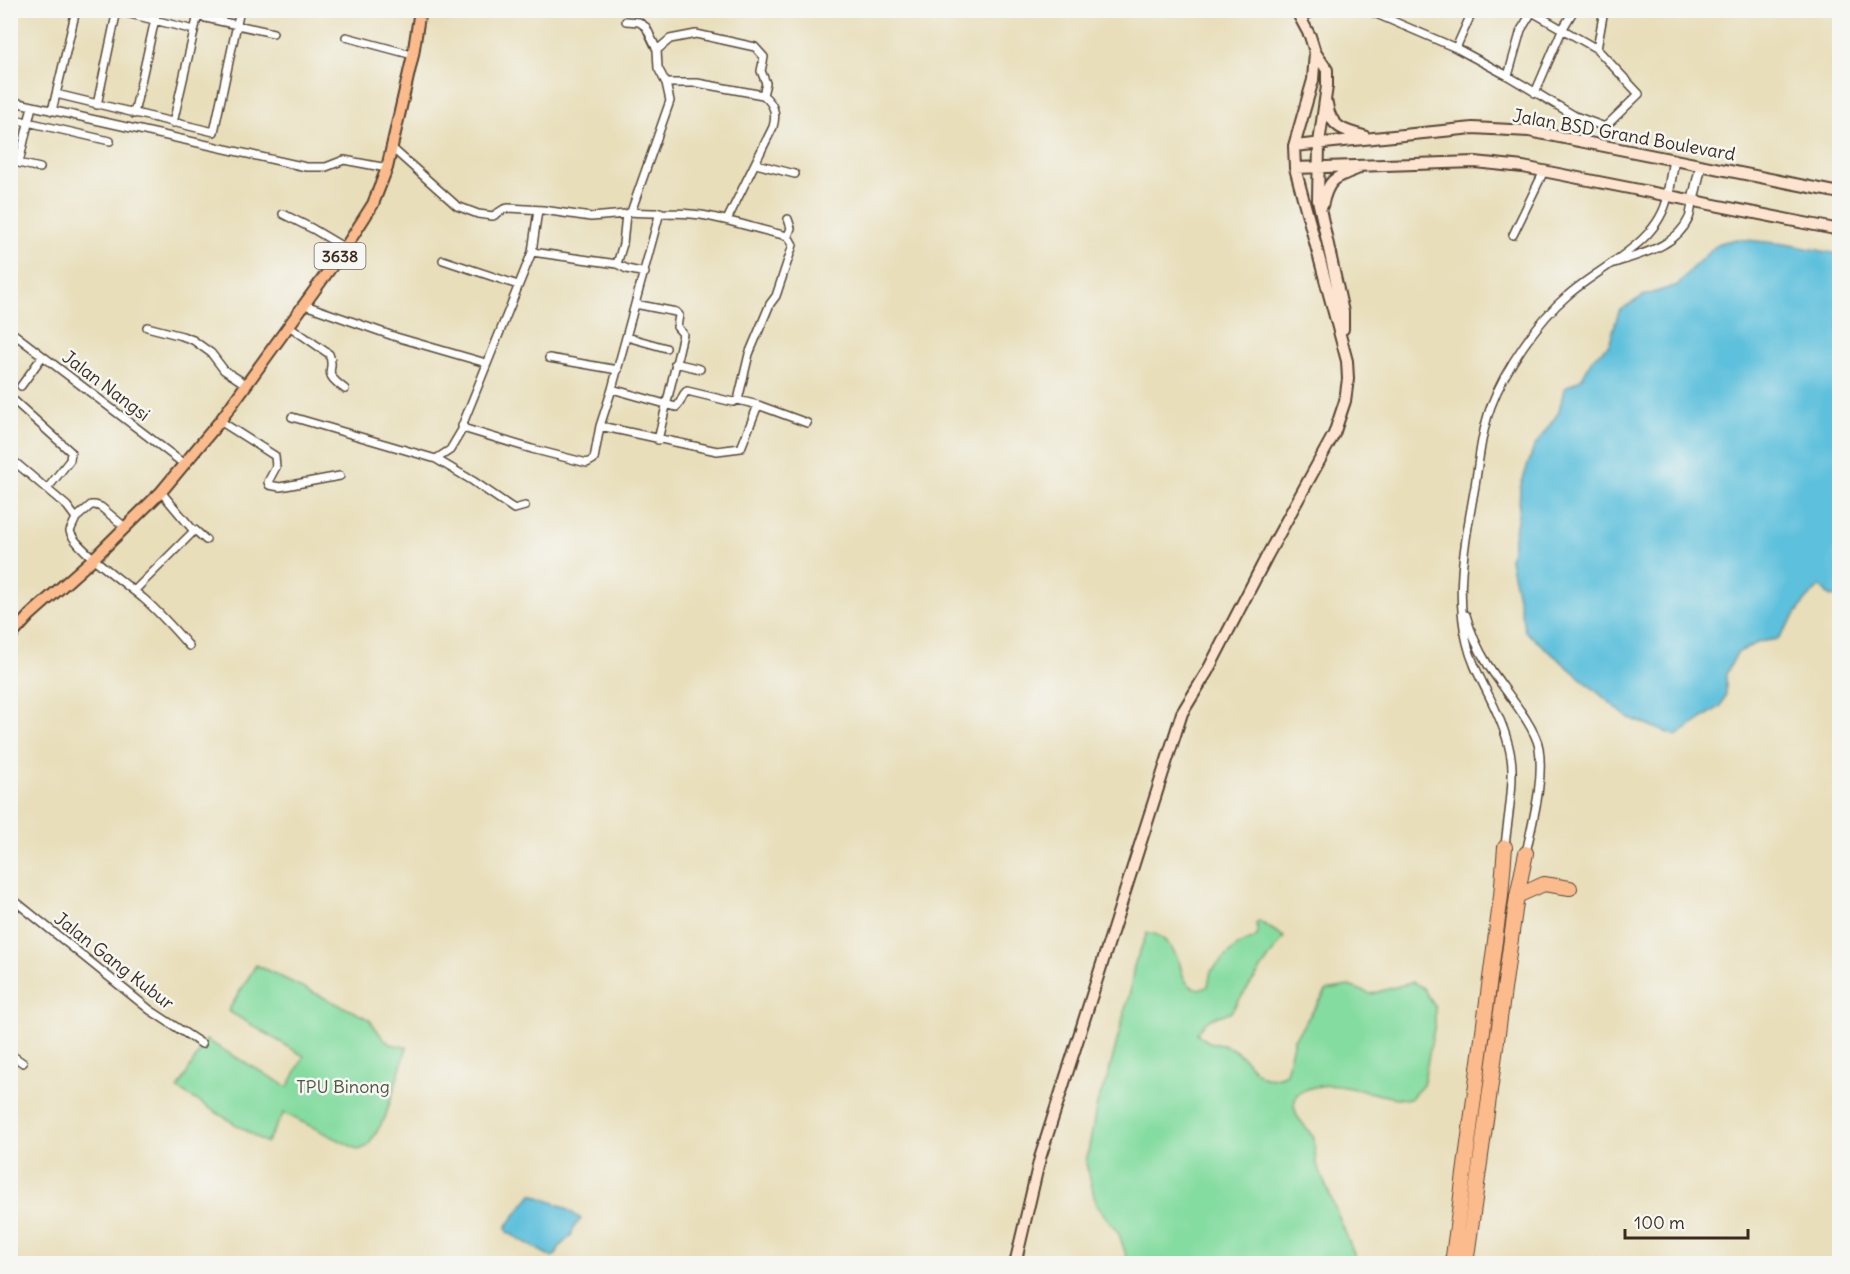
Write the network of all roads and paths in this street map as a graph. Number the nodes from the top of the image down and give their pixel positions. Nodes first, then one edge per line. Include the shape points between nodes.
1 (76, 10) edge
2 (157, 10) edge
3 (240, 10) edge
4 (420, 10) edge
5 (1317, 10) edge
6 (1367, 10) edge
7 (1473, 10) edge
8 (1574, 10) edge
9 (1604, 10) edge
10 (116, 11) edge
11 (1532, 11) edge
12 (198, 13) edge
13 (1298, 15) edge
14 (155, 20) junction
15 (626, 21) dead end
16 (237, 25) junction
17 (194, 30) junction
18 (1562, 30) junction
19 (273, 33) dead end
20 (346, 37) dead end
21 (1456, 48) junction
22 (1597, 49) junction
23 (657, 50) junction
24 (1315, 52) junction
25 (413, 55) junction
26 (1508, 76) junction
27 (666, 83) junction
28 (1535, 93) junction
29 (56, 94) junction
30 (763, 95) junction
31 (1326, 95) junction
32 (10, 101) edge
33 (97, 105) junction
34 (32, 106) junction
35 (52, 111) junction
36 (134, 114) junction
37 (10, 118) edge
38 (29, 122) junction
39 (173, 123) junction
40 (1371, 138) junction
41 (110, 141) dead end
42 (1318, 143) junction
43 (1294, 146) junction
44 (392, 148) junction
45 (1674, 159) junction
46 (14, 163) edge
47 (756, 164) junction
48 (1701, 165) junction
49 (1366, 166) junction
50 (1318, 167) junction
51 (40, 168) dead end
52 (387, 168) junction
53 (1295, 168) junction
54 (1544, 171) junction
55 (795, 174) dead end
56 (1839, 193) edge
57 (1668, 195) junction
58 (1693, 200) junction
59 (538, 210) junction
60 (660, 212) junction
61 (1321, 212) junction
62 (628, 213) junction
63 (283, 214) dead end
64 (788, 219) dead end
65 (727, 220) junction
66 (1839, 230) edge
67 (1513, 235) dead end
68 (788, 236) junction
69 (345, 248) junction
70 (532, 252) junction
71 (443, 260) dead end
72 (617, 264) junction
73 (1608, 264) junction
74 (645, 273) junction
75 (518, 285) junction
76 (636, 304) junction
77 (305, 305) junction
78 (289, 326) junction
79 (147, 327) dead end
80 (10, 331) edge
81 (627, 337) junction
82 (666, 348) dead end
83 (1344, 350) junction
84 (42, 357) junction
85 (549, 358) dead end
86 (486, 363) junction
87 (675, 363) junction
88 (700, 369) dead end
89 (618, 370) junction
90 (247, 385) junction
91 (21, 386) dead end
92 (345, 389) dead end
93 (612, 389) junction
94 (10, 397) edge
95 (738, 400) junction
96 (667, 405) junction
97 (758, 405) junction
98 (292, 417) dead end
99 (220, 421) junction
100 (807, 423) dead end
101 (600, 426) junction
102 (463, 428) junction
103 (658, 440) junction
104 (10, 458) edge
105 (436, 459) junction
106 (184, 464) junction
107 (340, 476) dead end
108 (47, 489) junction
109 (161, 492) junction
110 (525, 506) dead end
111 (76, 518) junction
112 (126, 528) junction
113 (195, 530) junction
114 (206, 540) dead end
115 (94, 558) junction
116 (1461, 580) junction
117 (134, 591) junction
118 (10, 637) edge
119 (189, 646) dead end
120 (1505, 847) joint
121 (1526, 853) joint
122 (1570, 888) dead end
123 (1517, 896) junction
124 (10, 897) edge
125 (202, 1044) dead end
126 (10, 1054) edge
127 (23, 1063) dead end
128 (1015, 1263) edge
129 (1452, 1263) edge
130 (1466, 1263) edge

1 - 29 street
2 - 14 street
3 - 16 street
4 - 25 main road, 3638
5 - 13 street
6 - 21 street
7 - 21 street
8 - 18 street
9 - 22 street
10 - 14 street
10 - 33 street
11 - 18 street
11 - 26 street via 1521,30
12 - 16 street
12 - 17 street
13 - 24 main road
14 - 17 street
14 - 36 street
15 - 23 street via 643,23
16 - 19 street
16 - 39 street via 214,132
17 - 39 street
18 - 22 street
18 - 28 street
20 - 25 street
21 - 26 street
22 - 28 street via 1639,94 1605,127 1575,116
23 - 27 street via 658,68
23 - 30 street via 670,39 696,34 755,47 764,57
24 - 31 main road via 1327,70
24 - 43 main road via 1313,80
25 - 44 main road, 3638
26 - 28 street
27 - 30 street via 697,83
27 - 62 street via 670,101
29 - 33 street
29 - 35 street
30 - 47 street via 776,111 776,118
31 - 40 main road via 1328,116 1336,125
31 - 42 main road
32 - 34 street
33 - 36 street
34 - 35 street
34 - 38 street
35 - 52 street via 306,167 326,167 344,160
36 - 39 street
37 - 38 street
38 - 41 street
38 - 46 street
40 - 42 main road, Jalan BSD Grand Boulevard
40 - 45 main road, Jalan BSD Grand Boulevard via 1473,128 1529,131
42 - 43 main road, Jalan BSD Grand Boulevard
42 - 50 main road
43 - 53 main road
44 - 52 main road, 3638
44 - 59 street via 464,210 493,216 504,209
45 - 48 main road, Jalan BSD Grand Boulevard
45 - 57 street
46 - 51 street
47 - 55 street
47 - 65 street
48 - 56 main road, Jalan BSD Grand Boulevard
48 - 58 street
49 - 50 main road
49 - 54 main road via 1474,162
49 - 61 main road via 1328,184
50 - 53 main road
50 - 61 main road
52 - 69 main road, 3638 via 373,204
53 - 83 main road
54 - 57 main road
54 - 67 street
57 - 58 main road
57 - 73 street via 1658,221 1640,242
58 - 66 main road
58 - 73 street via 1689,218 1676,236 1653,250
59 - 62 street via 591,217
59 - 70 street
60 - 62 street
60 - 65 street
60 - 74 street
61 - 83 main road via 1343,312
62 - 72 street
63 - 69 street
64 - 68 street
65 - 68 street
68 - 95 street via 793,245 776,296 749,354
69 - 77 main road, 3638
70 - 72 street
70 - 75 street
71 - 75 street
72 - 74 street
73 - 116 street via 1567,296 1532,334 1507,371 1481,444
74 - 76 street
75 - 86 street
76 - 81 street
76 - 87 street via 679,315 677,327 683,336
77 - 78 main road, 3638
77 - 86 street
78 - 90 main road, 3638
78 - 92 street via 329,354 330,376
79 - 90 street via 193,340 211,353 224,370
80 - 84 street, Jalan Nangsi
81 - 82 street
81 - 89 street
83 - 128 main road via 1346,401 1334,434 1182,713 1040,1158
84 - 91 street
84 - 106 street, Jalan Nangsi
85 - 89 street
86 - 102 street
87 - 88 street
87 - 96 street
89 - 93 street
90 - 99 main road, 3638
93 - 96 street
93 - 101 street
94 - 108 street via 71,452 70,460
95 - 96 street via 687,391 680,405
95 - 97 street
96 - 103 street
97 - 100 street
97 - 103 street via 741,448 717,451
98 - 105 street
99 - 106 main road, 3638
99 - 107 street via 276,457 269,484 280,487
101 - 102 street via 594,459 589,463
101 - 103 street
102 - 105 street via 450,450
104 - 108 street
105 - 110 street via 511,507
106 - 109 main road, 3638
108 - 111 street
109 - 112 main road, 3638
109 - 113 street
111 - 112 street via 95,505
111 - 115 street via 71,536
112 - 115 main road, 3638
113 - 114 street
113 - 117 street
115 - 117 street
115 - 118 main road, 3638
116 - 120 street via 1461,612 1467,643 1477,674 1497,713 1511,765
116 - 121 street via 1464,610 1473,639 1539,746 1540,775
117 - 119 street
120 - 129 highway
121 - 123 highway
122 - 123 highway via 1544,884
123 - 130 highway
124 - 125 street, Jalan Gang Kubur via 150,1010
126 - 127 street

